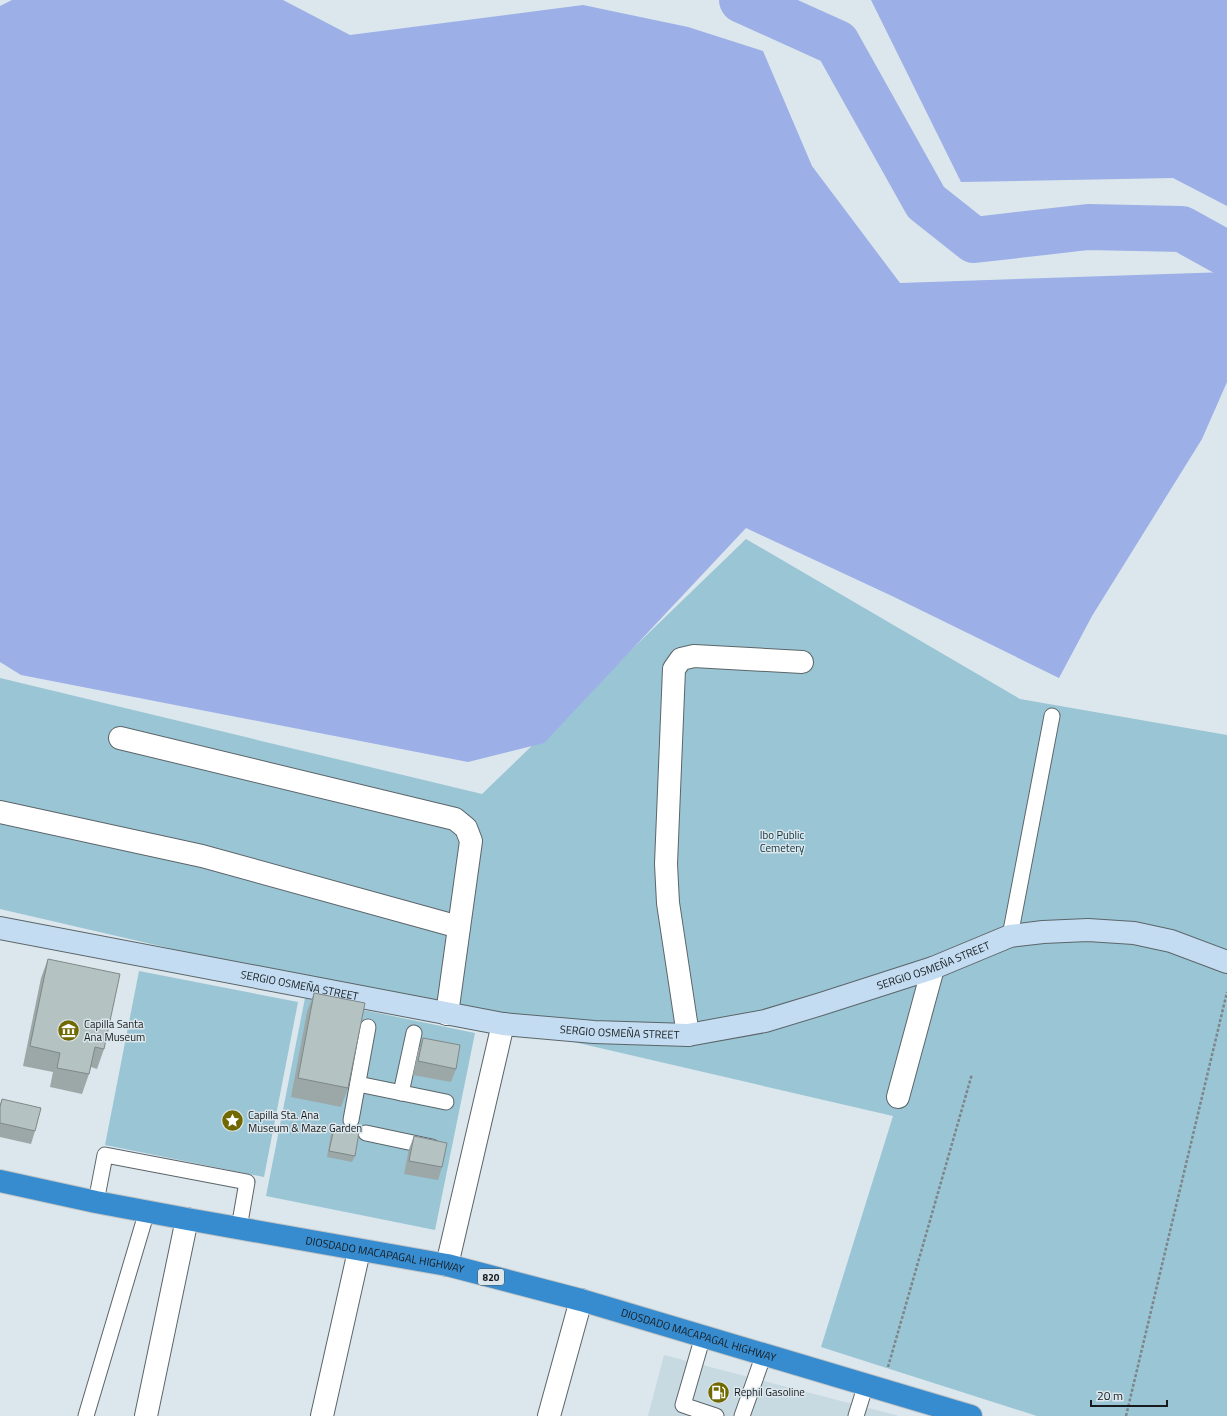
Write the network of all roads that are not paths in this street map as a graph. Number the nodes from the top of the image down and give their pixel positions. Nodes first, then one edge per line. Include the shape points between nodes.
1 (802, 662) dead end
2 (1052, 716) dead end
3 (120, 738) dead end
4 (0, 812) edge
5 (459, 927) junction
6 (0, 928) edge
7 (1010, 936) junction
8 (1227, 962) edge
9 (933, 968) junction
10 (447, 1014) junction
11 (503, 1024) junction
12 (368, 1027) dead end
13 (414, 1033) dead end
14 (688, 1035) junction
15 (358, 1084) junction
16 (401, 1093) junction
17 (898, 1097) dead end
18 (446, 1102) dead end
19 (351, 1120) dead end
20 (366, 1133) dead end
21 (438, 1148) edge
22 (0, 1181) edge
23 (96, 1202) junction
24 (147, 1211) junction
25 (187, 1219) junction
26 (239, 1228) junction
27 (360, 1251) junction
28 (447, 1265) junction
29 (581, 1300) junction
30 (702, 1336) junction
31 (764, 1354) junction
32 (866, 1384) junction
33 (86, 1416) edge
34 (146, 1416) edge
35 (322, 1416) edge
36 (549, 1416) edge
37 (716, 1416) edge
38 (742, 1416) edge
39 (856, 1416) edge
40 (971, 1416) edge

1 - 14 street via 694,656 681,659 674,669 666,864 668,903
2 - 7 lane
3 - 5 street via 455,819 466,828 471,841
4 - 5 street via 202,856
5 - 10 street
6 - 10 street, SERGIO OSMEÑA STREET
7 - 8 street, SERGIO OSMEÑA STREET via 1088,930 1134,933 1171,941
7 - 9 street, SERGIO OSMEÑA STREET
9 - 14 street, SERGIO OSMEÑA STREET via 765,1021
9 - 17 street
10 - 11 street, SERGIO OSMEÑA STREET
11 - 14 street, SERGIO OSMEÑA STREET via 594,1032
11 - 28 street
12 - 15 lane
13 - 16 lane
15 - 16 lane
15 - 19 lane
16 - 18 lane
20 - 21 lane
22 - 23 highway, DIOSDADO MACAPAGAL HIGHWAY / 820
23 - 24 highway, DIOSDADO MACAPAGAL HIGHWAY / 820
23 - 26 lane via 105,1155 247,1182
24 - 25 highway, DIOSDADO MACAPAGAL HIGHWAY / 820
24 - 33 lane
25 - 26 highway, DIOSDADO MACAPAGAL HIGHWAY / 820
25 - 34 street
26 - 27 highway, DIOSDADO MACAPAGAL HIGHWAY / 820
27 - 28 highway, DIOSDADO MACAPAGAL HIGHWAY / 820
27 - 35 street
28 - 29 highway, DIOSDADO MACAPAGAL HIGHWAY / 820
29 - 30 highway, DIOSDADO MACAPAGAL HIGHWAY / 820
29 - 36 street
30 - 31 highway, DIOSDADO MACAPAGAL HIGHWAY / 820
30 - 37 lane via 683,1405
31 - 32 highway, DIOSDADO MACAPAGAL HIGHWAY / 820
31 - 38 lane
32 - 39 lane
32 - 40 highway, DIOSDADO MACAPAGAL HIGHWAY / 820

